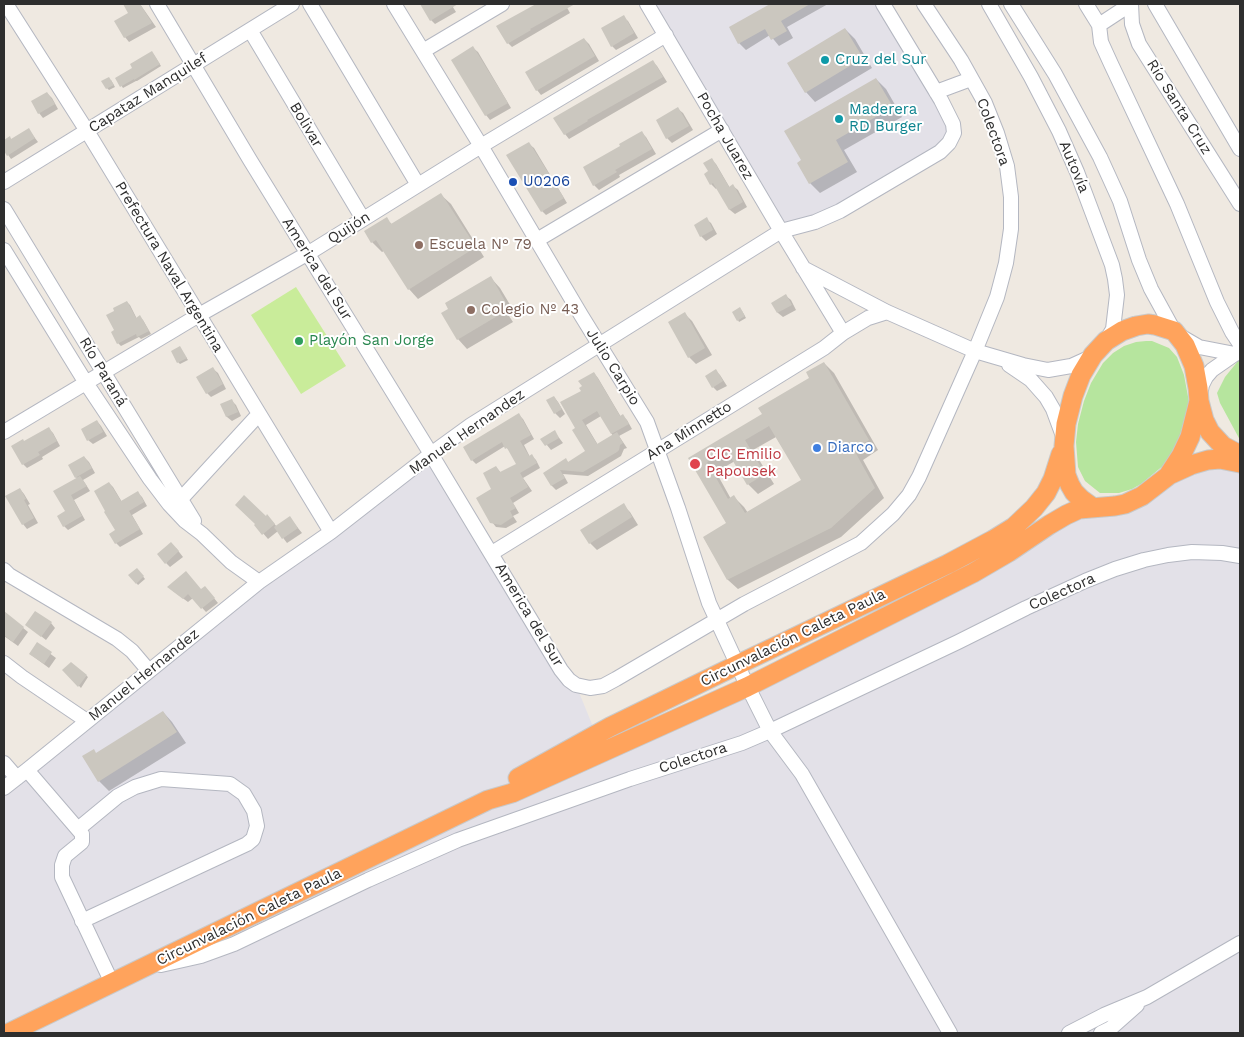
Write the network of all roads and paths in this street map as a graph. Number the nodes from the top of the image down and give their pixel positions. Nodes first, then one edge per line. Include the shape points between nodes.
1 (6, 4) edge
2 (157, 4) edge
3 (292, 4) edge
4 (310, 4) edge
5 (394, 4) edge
6 (502, 4) edge
7 (647, 4) edge
8 (884, 4) edge
9 (924, 4) edge
10 (989, 4) edge
11 (1011, 4) edge
12 (1086, 4) edge
13 (1131, 4) edge
14 (1155, 4) edge
15 (1099, 25) junction
16 (250, 30) junction
17 (666, 35) junction
18 (423, 52) junction
19 (194, 65) junction
20 (971, 79) junction
21 (936, 92) junction
22 (722, 130) junction
23 (87, 131) junction
24 (481, 146) junction
25 (1240, 149) edge
26 (4, 182) edge
27 (418, 185) junction
28 (1240, 204) edge
29 (4, 209) edge
30 (363, 219) junction
31 (781, 231) junction
32 (537, 240) junction
33 (4, 250) edge
34 (308, 253) junction
35 (803, 268) junction
36 (888, 312) junction
37 (199, 316) junction
38 (843, 333) junction
39 (1176, 333) junction
40 (1106, 341) junction
41 (599, 344) junction
42 (1239, 350) edge
43 (975, 351) junction
44 (1093, 355) junction
45 (998, 358) junction
46 (104, 372) junction
47 (86, 383) junction
48 (1199, 400) junction
49 (259, 414) junction
50 (4, 432) edge
51 (1064, 443) junction
52 (657, 451) junction
53 (431, 454) junction
54 (1240, 455) edge
55 (1240, 463) edge
56 (1168, 476) junction
57 (176, 504) junction
58 (1092, 507) junction
59 (331, 532) junction
60 (492, 554) junction
61 (1240, 556) edge
62 (4, 570) edge
63 (258, 582) junction
64 (717, 620) junction
65 (4, 663) edge
66 (149, 671) junction
67 (743, 676) junction
68 (576, 685) joint
69 (87, 721) junction
70 (770, 731) junction
71 (4, 763) edge
72 (22, 774) junction
73 (4, 788) edge
74 (488, 800) junction
75 (78, 829) junction
76 (82, 921) junction
77 (1240, 943) edge
78 (143, 969) junction
79 (112, 983) junction
80 (1147, 997) junction
81 (1104, 1015) junction
82 (4, 1023) edge
83 (1109, 1031) edge
84 (10, 1033) edge
85 (950, 1033) edge
86 (1070, 1033) edge

1 - 23 street, Prefectura Naval Argentina
2 - 19 street, America del Sur
3 - 16 street, Capataz Manquilef
4 - 27 street
5 - 18 street, Julio Carpio
6 - 18 street
7 - 17 street, Pocha Juarez
8 - 21 street
9 - 20 street, Colectora
10 - 40 street, Autovía via 1059,131 1112,265 1117,295 1113,329
11 - 39 street, Autovía via 1055,74 1100,156 1120,202 1139,260
12 - 15 street
13 - 15 street
13 - 28 street, Río Santa Cruz via 1132,24 1139,44
14 - 25 street, Río Santa Cruz
15 - 42 street via 1101,42
16 - 19 street, Capataz Manquilef
16 - 30 street, Bolivar
17 - 22 street, Pocha Juarez
17 - 24 street, Quijón
18 - 24 street, Julio Carpio
19 - 23 street, Capataz Manquilef
19 - 34 street, America del Sur
20 - 21 street
20 - 43 street, Colectora via 996,133 1007,166 1011,197 1006,263
21 - 31 street, Manuel Hernandez via 953,124 954,133 940,152 840,211
22 - 31 street, Pocha Juarez
22 - 32 street
23 - 26 street, Capataz Manquilef
23 - 37 street, Prefectura Naval Argentina
24 - 27 street, Quijón
24 - 32 street, Julio Carpio
27 - 30 street, Quijón
29 - 46 street, Río Paraná
30 - 34 street, Quijón
31 - 35 street, Pocha Juarez
31 - 41 street, Manuel Hernandez
32 - 41 street, Julio Carpio
33 - 47 street, Río Paraná
34 - 37 street, Quijón
34 - 53 street, America del Sur
35 - 36 street
35 - 38 street, Pocha Juarez
36 - 38 street, Ana Minnetto via 868,318
36 - 43 street
37 - 46 street, Quijón
37 - 49 street, Prefectura Naval Argentina
38 - 52 street, Ana Minnetto
39 - 40 highway via 1155,324 1136,326
39 - 42 street via 1199,347
39 - 48 highway via 1194,366
40 - 44 highway
41 - 52 street, Julio Carpio via 647,422
41 - 53 street, Manuel Hernandez
42 - 48 street via 1206,377
43 - 45 street
43 - 64 street, Colectora via 919,477 893,514 861,543
44 - 45 street via 1071,366 1048,370
44 - 51 highway via 1073,396
45 - 51 street via 1040,390 1053,409
46 - 47 street, Quijón
46 - 57 street, Río Paraná
47 - 50 street, Quijón
47 - 57 street, Río Paraná via 150,480
48 - 54 highway via 1210,432 1223,446
48 - 56 highway via 1187,445
49 - 57 street
49 - 59 street, Prefectura Naval Argentina
51 - 58 highway via 1066,475 1070,485
51 - 67 highway, Circunvalación Caleta Paula via 1046,493 1014,527 948,564 828,621
52 - 60 street, Ana Minnetto
52 - 64 street, Julio Carpio
53 - 59 street, Manuel Hernandez
53 - 60 street, America del Sur
55 - 56 highway via 1208,460 1191,464
56 - 58 highway via 1131,502
57 - 63 street, Río Paraná via 185,521
58 - 67 highway, Circunvalación Caleta Paula via 1066,514 973,573 862,628
59 - 63 street, Manuel Hernandez
60 - 68 street, America del Sur via 561,670
61 - 70 street, Colectora via 1192,552 1144,560 1115,569 1026,608
62 - 66 street via 116,639 132,651
63 - 66 street, Manuel Hernandez
64 - 67 street, Julio Carpio
64 - 68 street, Colectora via 603,686
65 - 69 street
66 - 69 street, Manuel Hernandez
67 - 70 street, Julio Carpio
67 - 74 highway, Circunvalación Caleta Paula via 665,724 512,793
67 - 74 highway, Circunvalación Caleta Paula via 596,734 510,783
69 - 72 street, Manuel Hernandez
70 - 78 street, Colectora via 458,840 234,944 201,956
70 - 85 street, Julio Carpio via 802,774
71 - 72 street
72 - 73 street, Manuel Hernandez
72 - 75 street
74 - 78 highway, Circunvalación Caleta Paula
75 - 76 street via 82,842 64,856 62,877
75 - 76 street via 118,796 160,779 230,784 244,794 254,811 256,826 253,839 247,844
76 - 79 street
77 - 80 street
78 - 79 highway, Circunvalación Caleta Paula
79 - 84 highway, Circunvalación Caleta Paula
80 - 81 street
80 - 83 street
81 - 83 street
81 - 86 street
82 - 84 street

